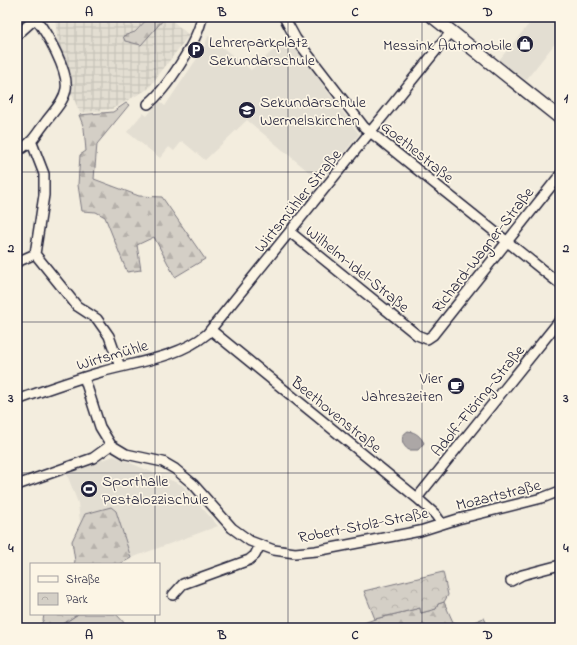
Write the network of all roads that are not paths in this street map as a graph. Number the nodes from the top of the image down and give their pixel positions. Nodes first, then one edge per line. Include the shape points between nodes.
1 (202, 17) edge
2 (284, 17) edge
3 (433, 17) edge
4 (37, 18) edge
5 (451, 32) junction
6 (17, 35) edge
7 (148, 104) dead end
8 (560, 118) edge
9 (372, 132) junction
10 (32, 143) junction
11 (17, 151) edge
12 (560, 175) edge
13 (290, 232) junction
14 (507, 242) junction
15 (35, 254) junction
16 (17, 262) edge
17 (560, 284) edge
18 (560, 320) edge
19 (211, 330) junction
20 (427, 339) joint
21 (120, 367) junction
22 (84, 377) junction
23 (17, 400) edge
24 (111, 445) junction
25 (17, 485) edge
26 (560, 491) edge
27 (417, 498) junction
28 (442, 524) junction
29 (260, 545) junction
30 (560, 566) edge
31 (512, 581) dead end
32 (174, 595) dead end

1 - 7 street via 191,46 157,96
2 - 9 street, Goethestraße via 315,64 364,127
3 - 5 main road
4 - 6 street
4 - 10 street via 63,72 66,88 60,102
5 - 8 main road
5 - 9 street, Wirtsmühler Straße
9 - 13 street, Wirtsmühler Straße
9 - 14 street, Goethestraße
10 - 11 street
10 - 15 street via 44,174 44,195
12 - 14 street, Richard-Wagner-Straße
13 - 19 street, Wirtsmühler Straße
13 - 20 street, Wilhelm-Idel-Straße via 417,335
14 - 17 street, Goethestraße
14 - 20 street, Richard-Wagner-Straße via 433,335
15 - 16 street
15 - 21 street via 77,306 97,319 109,336
18 - 27 street, Adolf-Flöring-Straße
19 - 21 street, Wirtsmühle via 181,350
19 - 27 street, Beethovenstraße
21 - 22 street, Wirtsmühle
22 - 23 street, Wirtsmühle
22 - 24 street via 100,427
24 - 25 street via 93,458
24 - 29 street, Robert-Stolz-Straße via 126,454 163,462 175,469 193,484 232,528
26 - 28 street, Mozartstraße
27 - 28 street, Beethovenstraße
28 - 29 street, Robert-Stolz-Straße via 420,531 316,551 284,552
29 - 32 street via 249,560 183,584
30 - 31 street via 522,575

